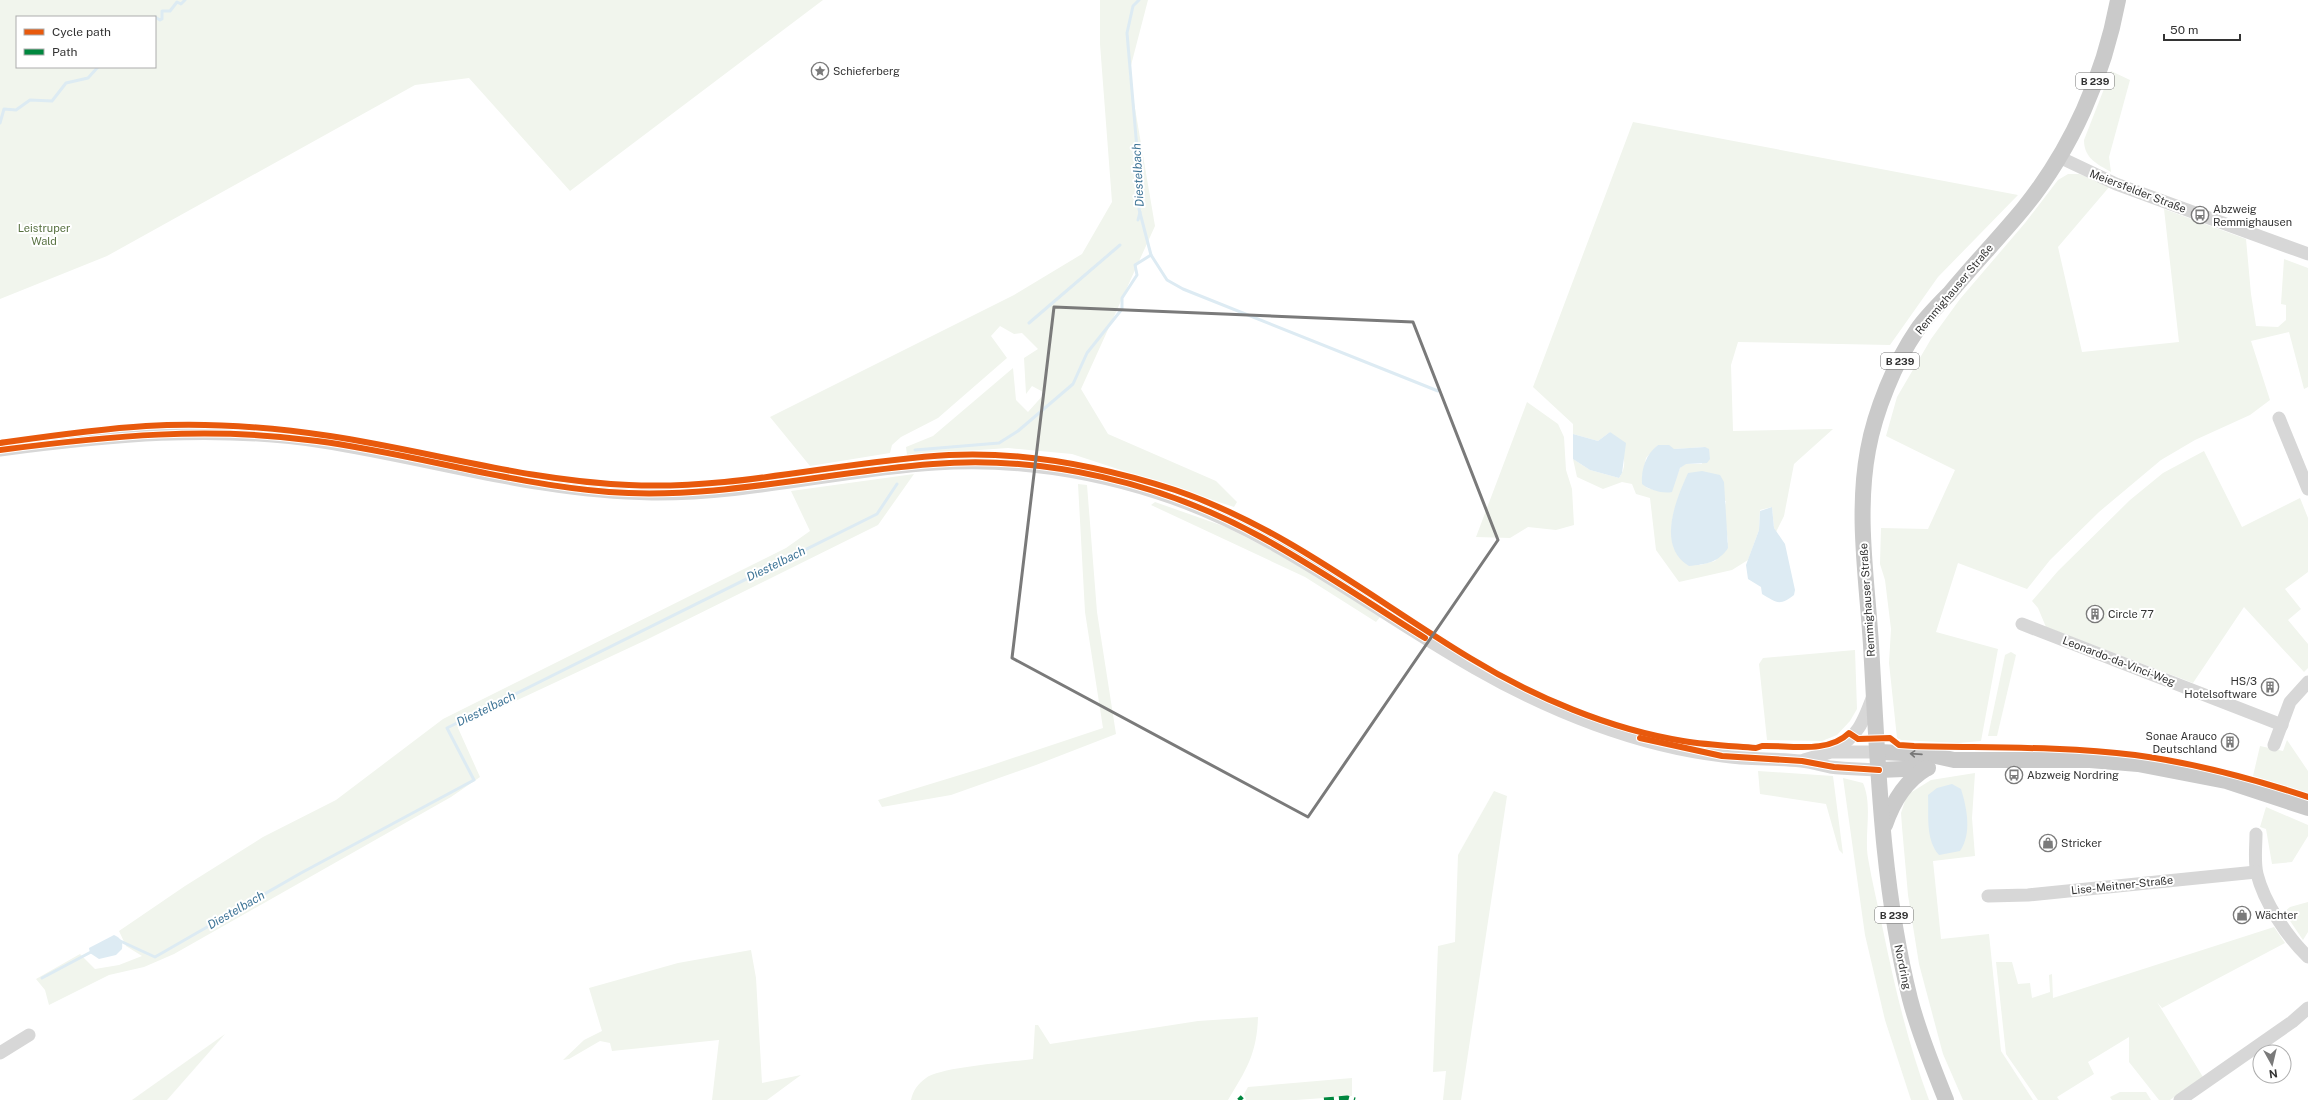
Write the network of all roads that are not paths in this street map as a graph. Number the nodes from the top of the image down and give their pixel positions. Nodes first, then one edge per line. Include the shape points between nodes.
1 (2118, 0) edge
2 (2059, 157) junction
3 (2308, 254) edge
4 (2279, 418) dead end
5 (0, 450) edge
6 (2308, 489) edge
7 (2022, 624) dead end
8 (2308, 682) edge
9 (1874, 692) junction
10 (2282, 725) junction
11 (2274, 745) dead end
12 (1830, 752) junction
13 (1878, 752) junction
14 (1954, 760) junction
15 (1802, 761) junction
16 (1927, 768) junction
17 (1879, 770) junction
18 (2308, 808) edge
19 (1884, 828) junction
20 (2256, 834) dead end
21 (2256, 872) junction
22 (1988, 896) dead end
23 (2308, 957) edge
24 (2308, 1008) edge
25 (30, 1035) dead end
26 (0, 1053) edge
27 (1946, 1100) edge
28 (2180, 1100) edge

1 - 2 main road, Remmighauser Straße / B 239 via 2113,29 2099,70 2080,118
2 - 3 street, Meiersfelder Straße via 2116,184
2 - 9 main road, Remmighauser Straße / B 239 via 2024,207 1917,330 1886,388 1873,425 1862,489 1862,516
4 - 6 street
5 - 15 street via 124,435 185,432 252,434 320,442 566,487 651,494 750,488 937,464 975,462 1063,470 1155,492 1208,511 1335,580 1475,668 1512,688 1582,719 1652,742 1701,752 1722,756
7 - 10 street, Leonardo-da-Vinci-Weg
8 - 10 street via 2290,702
9 - 12 street via 1863,723 1853,736
9 - 13 main road, Remmighauser Straße / B 239
10 - 11 street
12 - 13 street
12 - 15 street
14 -> 13 main road via 1927,754
13 - 17 main road, Remmighauser Straße / B 239
14 - 16 main road
14 - 18 main road via 2090,760 2138,764 2226,781
15 - 17 street via 1834,767
16 - 17 main road
16 - 19 main road via 1915,775 1903,788 1890,810
17 - 19 main road, B 239
19 - 27 main road, Nordring / B 239 via 1897,940 1926,1049
20 - 21 street
21 - 22 street, Lise-Meitner-Straße via 2028,895
21 - 23 street via 2273,911 2293,942
24 - 28 street via 2297,1019
25 - 26 street

